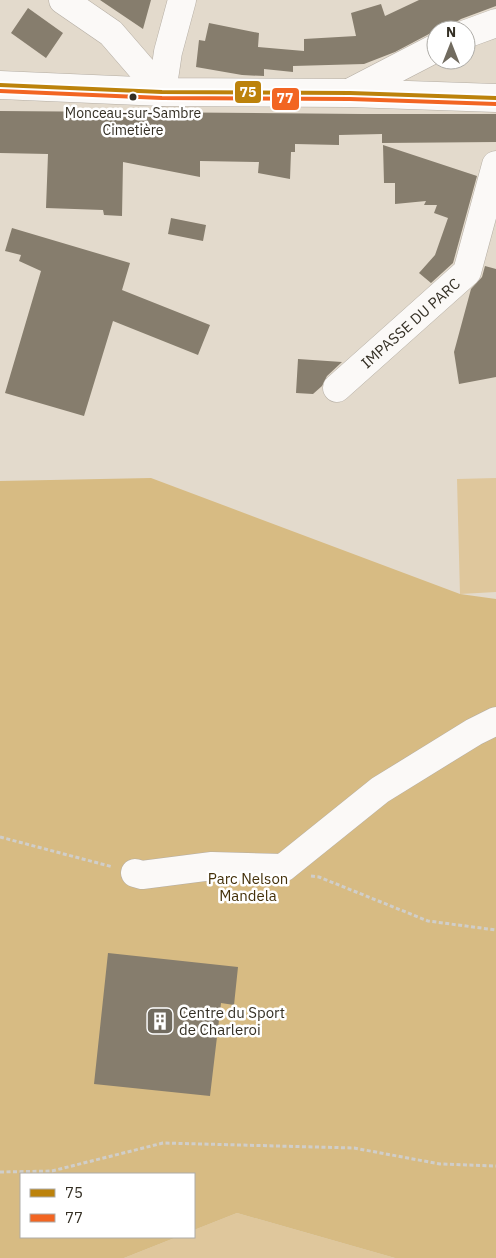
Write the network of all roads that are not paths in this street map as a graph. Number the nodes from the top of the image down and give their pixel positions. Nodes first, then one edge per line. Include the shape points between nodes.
1 (64, 0) edge
2 (182, 0) edge
3 (496, 23) edge
4 (476, 30) edge
5 (426, 53) edge
6 (0, 85) edge
7 (162, 92) junction
8 (350, 93) junction
9 (496, 98) edge
10 (496, 165) edge
11 (337, 388) dead end
12 (496, 721) edge
13 (135, 873) road end

1 - 7 street via 112,33
2 - 7 street via 168,52
3 - 4 street
5 - 8 street
6 - 7 street
7 - 8 street
8 - 9 street
10 - 11 street, IMPASSE DU PARC via 466,272
12 - 13 street via 380,790 283,868 212,866 142,875

